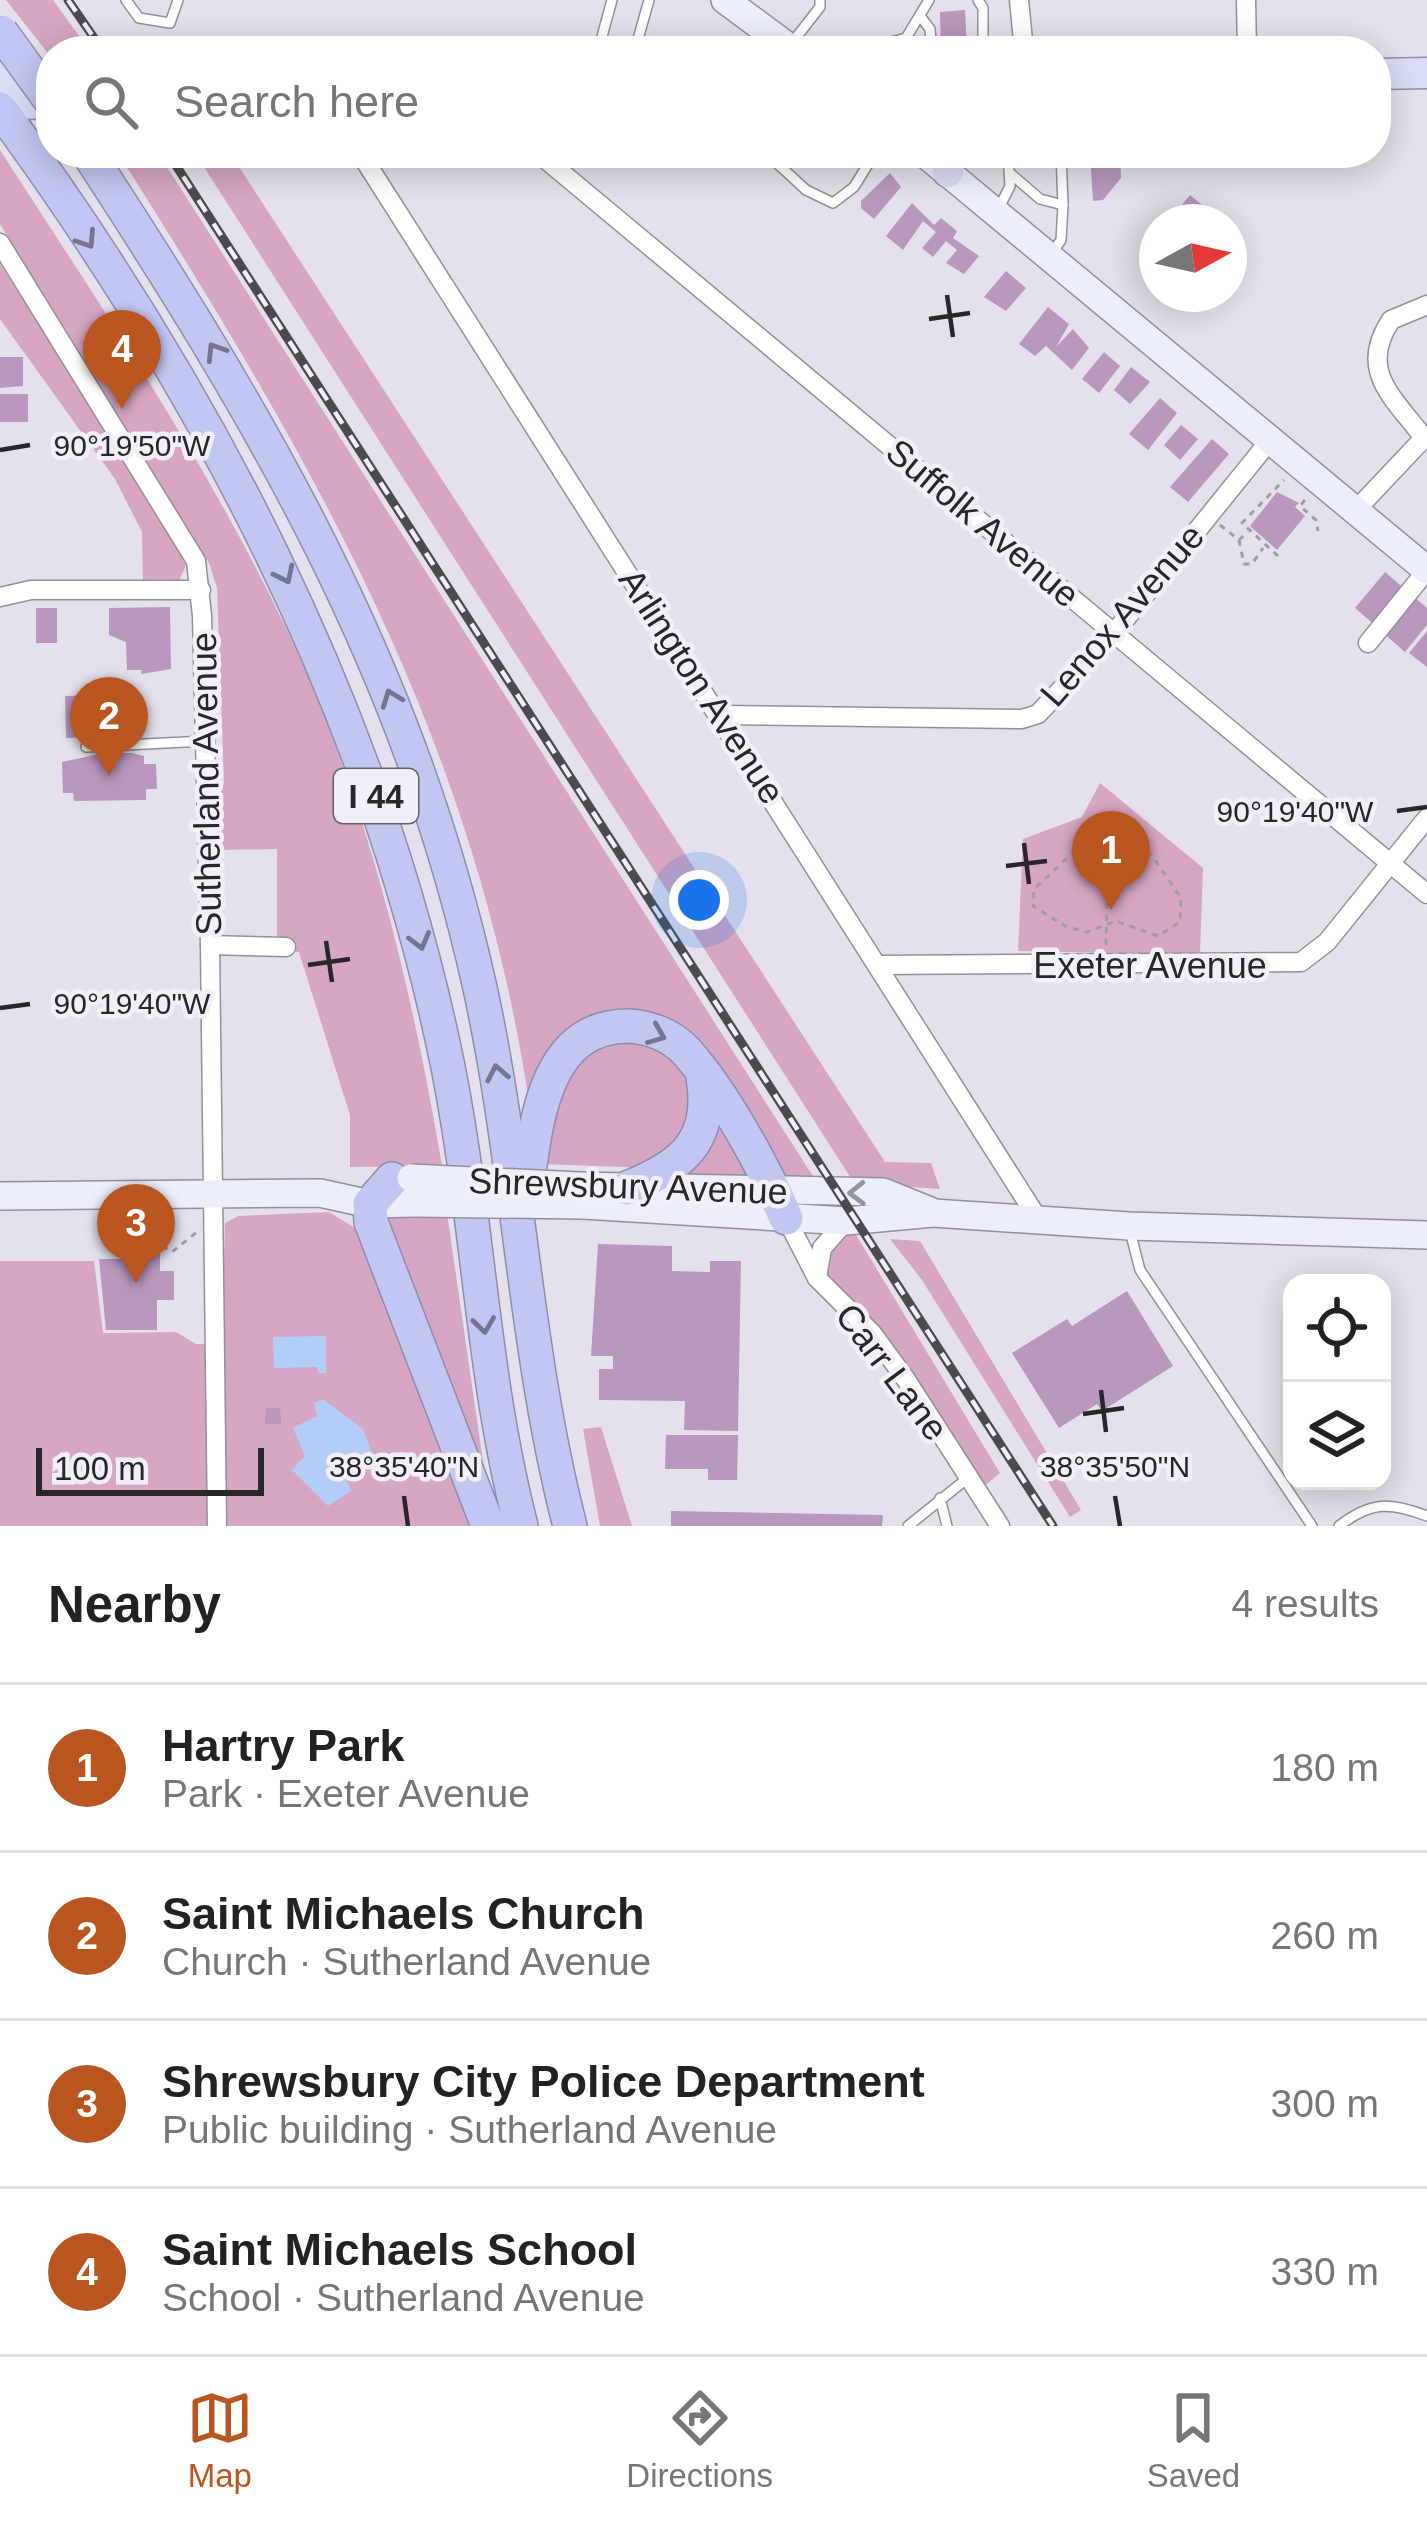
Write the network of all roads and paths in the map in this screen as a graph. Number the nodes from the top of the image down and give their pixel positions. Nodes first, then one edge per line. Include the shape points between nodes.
1 (126, 0) edge
2 (178, 0) edge
3 (612, 0) edge
4 (650, 0) edge
5 (725, 0) edge
6 (929, 0) edge
7 (978, 0) edge
8 (1019, 0) edge
9 (1246, 0) edge
10 (820, 4) edge
11 (920, 16) junction
12 (1, 31) edge
13 (602, 36) edge
14 (638, 36) edge
15 (773, 36) edge
16 (799, 36) edge
17 (907, 36) edge
18 (931, 36) edge
19 (982, 36) edge
20 (1023, 36) edge
21 (1246, 36) edge
22 (1427, 73) edge
23 (1391, 74) edge
24 (0, 76) edge
25 (36, 77) edge
26 (36, 81) edge
27 (36, 103) edge
28 (0, 106) edge
29 (36, 161) edge
30 (40, 168) edge
31 (97, 168) edge
32 (370, 168) edge
33 (556, 168) edge
34 (782, 168) edge
35 (866, 168) edge
36 (948, 168) edge
37 (1011, 168) edge
38 (1062, 168) edge
39 (1012, 174) junction
40 (1064, 205) junction
41 (997, 213) junction
42 (0, 243) edge
43 (1049, 256) junction
44 (1427, 305) edge
45 (1425, 437) edge
46 (1271, 440) junction
47 (1284, 480) dead end
48 (1306, 499) dead end
49 (1356, 510) junction
50 (1209, 516) junction
51 (1318, 531) dead end
52 (1248, 532) junction
53 (1239, 540) junction
54 (1265, 546) junction
55 (1278, 556) dead end
56 (1427, 570) edge
57 (200, 590) junction
58 (0, 597) edge
59 (1114, 632) junction
60 (1368, 643) dead end
61 (722, 716) junction
62 (205, 741) junction
63 (86, 747) dead end
64 (1427, 818) edge
65 (1108, 855) junction
66 (1389, 863) junction
67 (1427, 894) edge
68 (1107, 925) junction
69 (210, 945) junction
70 (286, 947) dead end
71 (879, 965) junction
72 (1106, 965) junction
73 (703, 1076) junction
74 (627, 1188) junction
75 (397, 1191) junction
76 (212, 1194) junction
77 (0, 1196) edge
78 (582, 1196) junction
79 (781, 1206) junction
80 (934, 1213) junction
81 (143, 1222) dead end
82 (846, 1222) junction
83 (1040, 1222) junction
84 (1129, 1226) junction
85 (521, 1230) junction
86 (197, 1232) dead end
87 (1427, 1235) edge
88 (116, 1239) dead end
89 (142, 1239) junction
90 (142, 1252) dead end
91 (817, 1279) junction
92 (969, 1477) junction
93 (940, 1498) junction
94 (1427, 1516) edge
95 (217, 1526) edge
96 (488, 1526) edge
97 (521, 1526) edge
98 (570, 1526) edge
99 (908, 1526) edge
100 (947, 1526) edge
101 (1000, 1526) edge
102 (1312, 1526) edge
103 (1339, 1526) edge

1 - 2 lane via 139,18 170,23
3 - 13 lane
4 - 14 lane
5 - 15 main road
6 - 11 lane
7 - 19 lane
8 - 20 street
9 - 21 street
10 - 16 lane
11 - 17 lane
11 - 18 lane
12 - 26 highway, bridge
22 - 23 main road
24 - 25 main road
27 - 28 main road
28 -> 29 highway, I 44
30 -> 97 highway, I 44 via 247,500 359,747 406,889 445,1050 496,1412
85 -> 31 highway, I 44 via 459,901 378,664 268,438
32 - 61 street, Arlington Avenue
33 - 59 street, Suffolk Avenue
34 - 35 lane via 833,203
36 - 41 main road
37 - 39 lane
38 - 40 lane
39 - 40 lane via 1040,199
39 - 41 lane
40 - 43 lane via 1061,240
41 - 43 main road
42 - 57 street, Sutherland Avenue via 185,537
43 - 46 main road
44 - 45 street via 1391,320 1375,360 1384,392
45 - 49 street
46 - 49 main road
46 - 50 street, Lenox Avenue
47 - 52 path via 1242,523
48 - 51 path via 1300,506
49 - 56 main road
50 - 53 path
50 - 59 street, Lenox Avenue
52 - 53 path
52 - 54 path
53 - 54 path via 1244,564
54 - 55 path
56 - 60 street
57 - 58 street
57 - 62 street, Sutherland Avenue
59 - 61 street, Lenox Avenue via 1058,698 1022,718
59 - 66 street, Suffolk Avenue
61 - 71 street, Arlington Avenue
62 - 63 lane
62 - 69 street, Sutherland Avenue
64 - 66 street, Exeter Avenue
65 - 68 path
65 - 68 path via 1071,848 1034,890 1034,906 1067,927
65 - 68 path via 1148,850 1181,898 1183,915 1158,937
66 - 67 street, Suffolk Avenue
66 - 72 street, Exeter Avenue via 1327,942 1300,962
68 - 72 path
69 - 70 street
69 - 76 street, Sutherland Avenue
71 - 72 street, Exeter Avenue
71 - 83 street, Arlington Avenue
73 - 74 highway via 707,1102 695,1146 662,1174
73 - 79 highway
85 -> 73 highway via 543,1094 573,1047 596,1032 646,1028 685,1051
74 - 78 main road, Shrewsbury Avenue
74 - 79 main road, Shrewsbury Avenue
75 - 76 main road, Shrewsbury Avenue
75 - 78 main road, Shrewsbury Avenue, bridge
75 - 96 highway via 378,1246
76 - 77 main road, Shrewsbury Avenue
76 - 95 street, Sutherland Avenue
78 - 79 main road, Shrewsbury Avenue
80 -> 79 main road, Shrewsbury Avenue via 883,1192
79 - 82 main road, Shrewsbury Avenue
79 - 91 street, Carr Lane
80 - 82 main road, Shrewsbury Avenue
80 - 83 main road, Shrewsbury Avenue
81 - 89 path
82 - 91 street via 822,1248
83 - 84 main road, Shrewsbury Avenue
84 - 87 main road, Shrewsbury Avenue
84 - 102 lane via 1140,1270
85 - 98 highway, I 44 via 537,1364
86 - 89 path via 172,1252
88 - 89 path
89 - 90 path
91 - 92 street, Carr Lane via 872,1333
92 - 93 lane
92 - 101 street, Carr Lane
93 - 99 lane
93 - 100 lane
94 - 103 lane via 1382,1503

